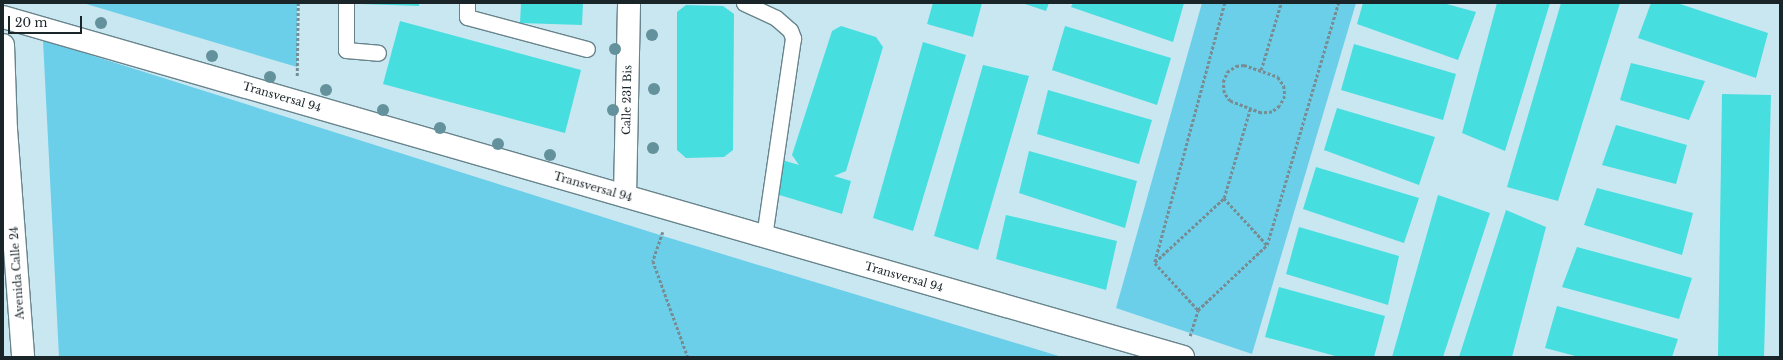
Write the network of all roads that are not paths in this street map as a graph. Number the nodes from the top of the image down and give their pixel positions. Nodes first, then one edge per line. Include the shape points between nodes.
1 (346, 3) edge
2 (467, 3) edge
3 (629, 3) edge
4 (744, 3) edge
5 (3, 17) edge
6 (3, 45) edge
7 (587, 49) dead end
8 (378, 53) dead end
9 (625, 196) junction
10 (764, 236) junction
11 (23, 357) edge
12 (1183, 357) edge

1 - 8 lane via 346,50
2 - 7 lane via 467,17
3 - 9 street, Calle 23I Bis
4 - 10 lane via 776,18 790,30 793,38
5 - 9 street, Transversal 94
6 - 11 street, Avenida Calle 24 via 6,129
9 - 10 street, Transversal 94
10 - 12 street, Transversal 94

